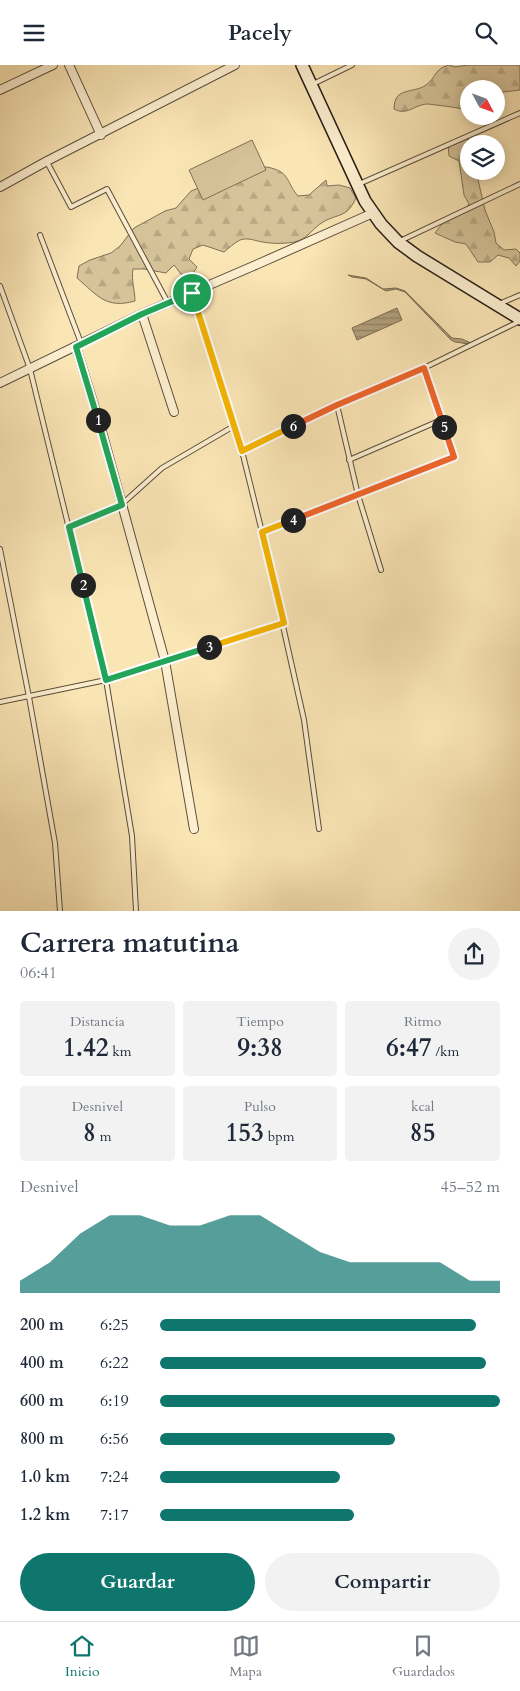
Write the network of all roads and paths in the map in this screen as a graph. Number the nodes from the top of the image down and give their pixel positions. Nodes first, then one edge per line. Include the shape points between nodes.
1 (53, 65) edge
2 (69, 65) edge
3 (235, 65) edge
4 (302, 65) edge
5 (352, 65) edge
6 (311, 85) junction
7 (0, 89) edge
8 (520, 113) edge
9 (101, 135) junction
10 (47, 161) junction
11 (520, 184) edge
12 (357, 185) junction
13 (0, 187) edge
14 (373, 213) junction
15 (40, 235) dead end
16 (398, 242) junction
17 (0, 286) edge
18 (192, 293) junction
19 (520, 295) edge
20 (168, 303) junction
21 (497, 305) junction
22 (142, 314) junction
23 (520, 320) edge
24 (78, 345) junction
25 (424, 368) junction
26 (30, 369) junction
27 (0, 383) edge
28 (337, 405) junction
29 (174, 412) dead end
30 (442, 420) junction
31 (234, 426) junction
32 (242, 451) junction
33 (349, 460) junction
34 (358, 495) junction
35 (122, 505) junction
36 (69, 527) junction
37 (262, 532) junction
38 (0, 549) edge
39 (381, 570) dead end
40 (284, 623) junction
41 (165, 661) junction
42 (106, 680) junction
43 (29, 697) junction
44 (0, 702) edge
45 (194, 829) dead end
46 (319, 829) dead end
47 (60, 911) edge
48 (136, 911) edge

1 - 7 street
2 - 9 street
3 - 9 street
4 - 6 main road
5 - 6 lane
6 - 12 main road
8 - 12 lane
9 - 10 street
10 - 13 street
10 - 20 lane via 72,207 107,189
11 - 16 lane
12 - 14 main road
14 - 16 main road
14 - 18 street
15 - 24 lane
16 - 21 main road
17 - 26 lane
18 - 20 street
18 - 31 lane
19 - 21 lane
20 - 22 street
21 - 23 main road
22 - 24 street
22 - 29 street
23 - 25 lane
24 - 26 street
24 - 35 street
25 - 28 lane
25 - 30 lane
26 - 27 street
26 - 36 lane
28 - 32 lane
28 - 33 lane
30 - 33 lane
30 - 34 lane via 454,457
31 - 32 lane
31 - 35 lane via 162,468
32 - 37 lane
33 - 34 lane
34 - 37 lane
34 - 39 lane
35 - 36 lane
35 - 41 street
36 - 42 lane
37 - 40 lane
38 - 43 lane
40 - 41 lane
40 - 46 lane via 304,720
41 - 42 lane
41 - 45 street
42 - 43 lane
42 - 48 lane via 132,836
43 - 44 lane
43 - 47 lane via 55,843

